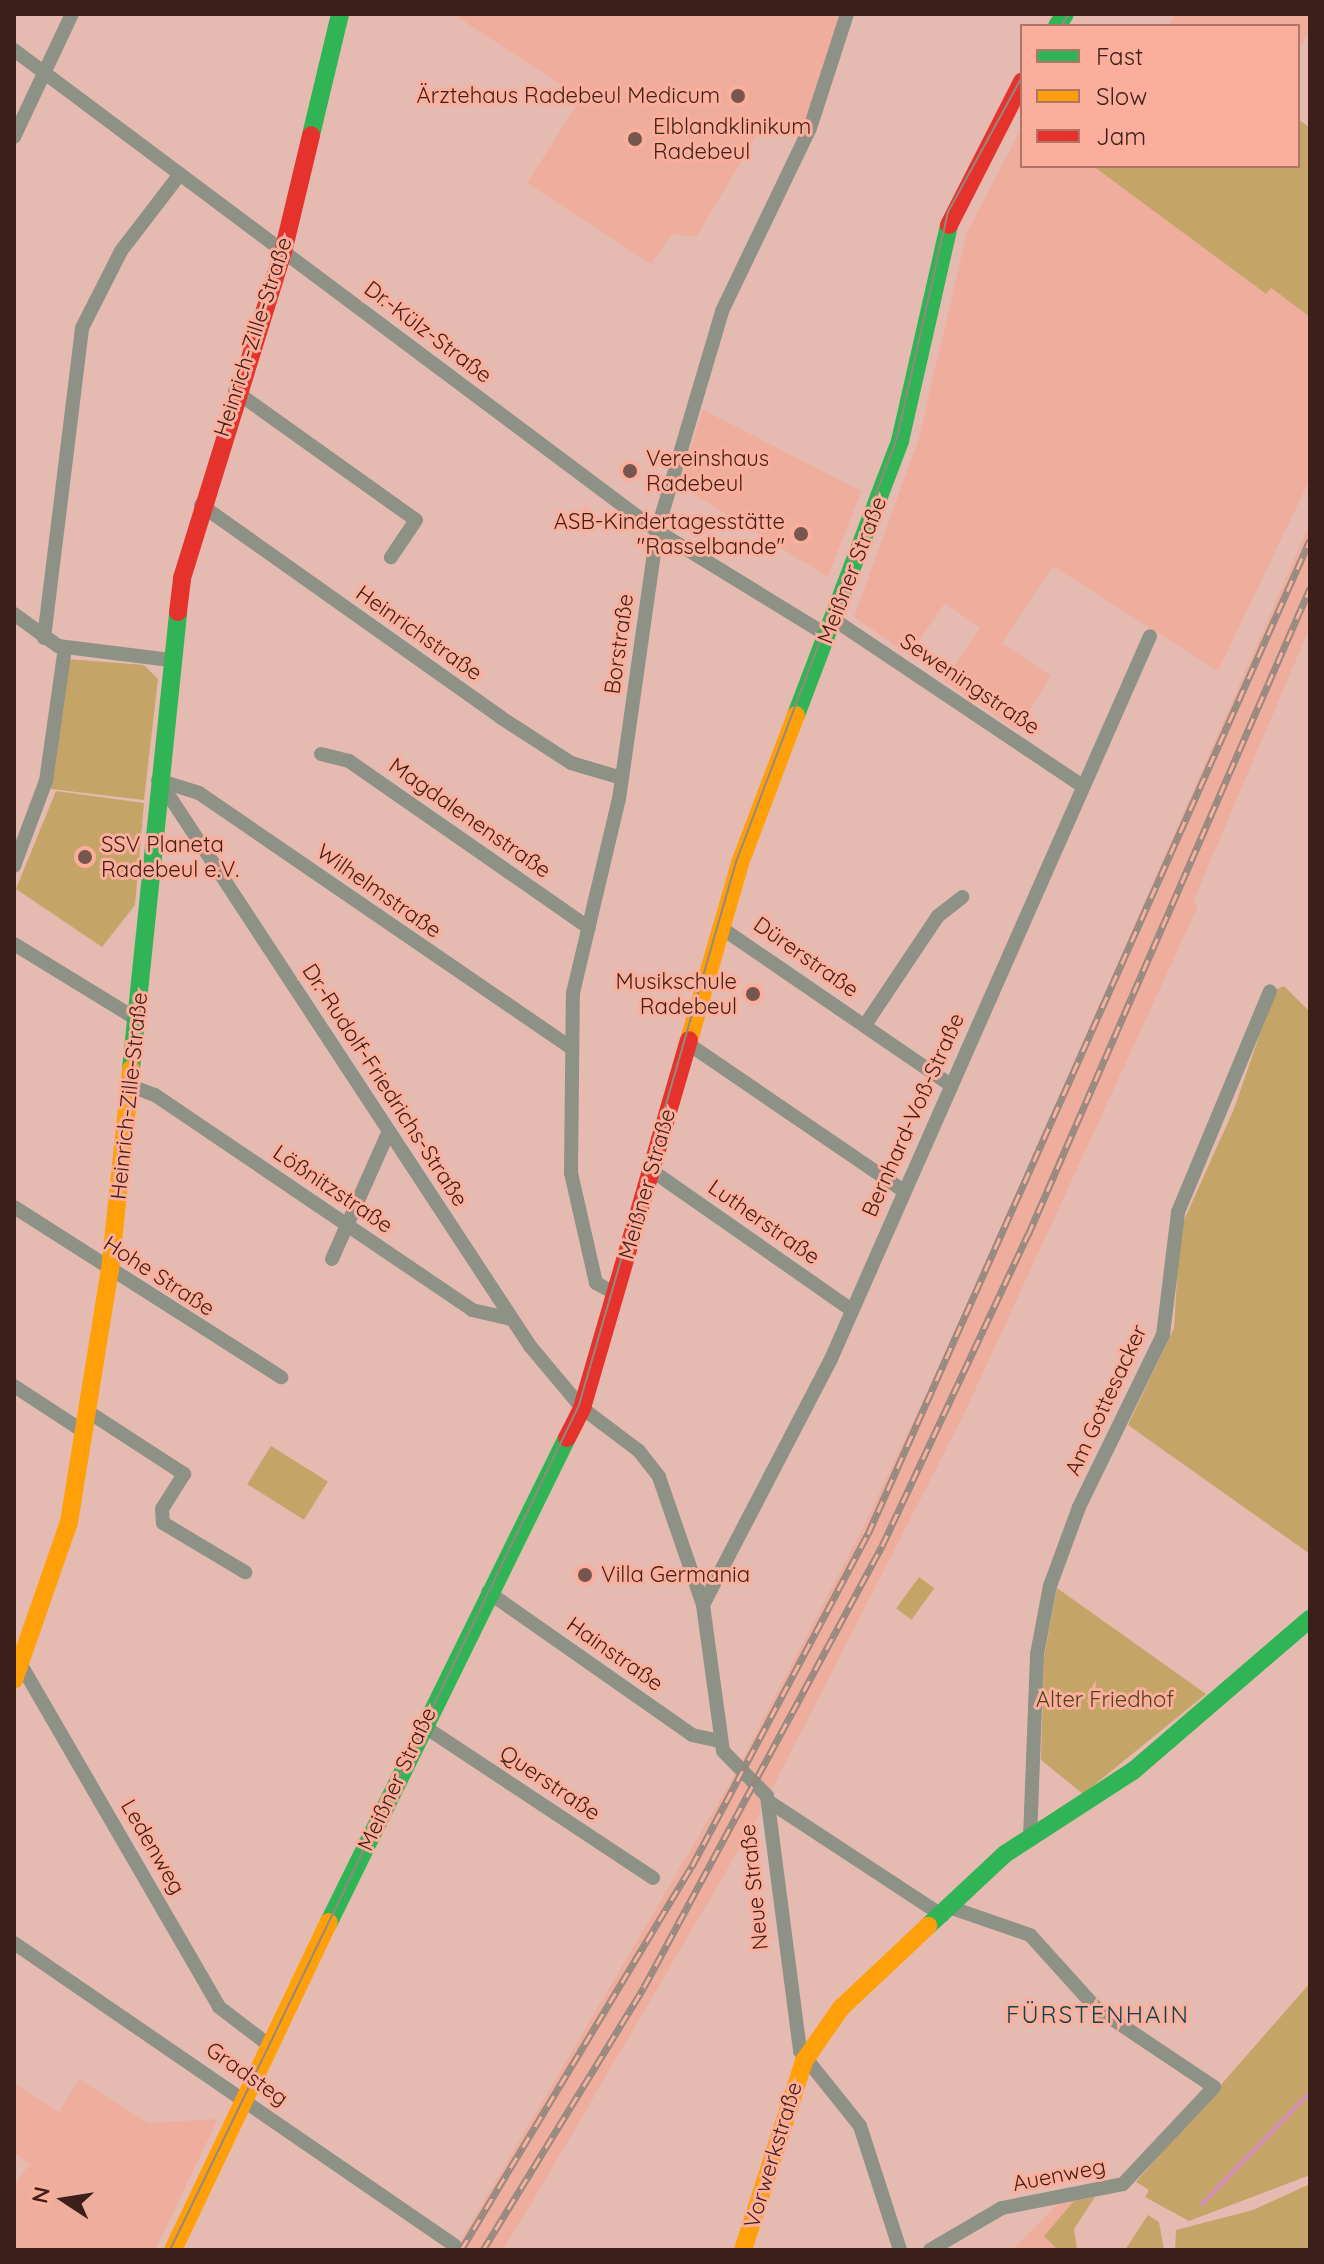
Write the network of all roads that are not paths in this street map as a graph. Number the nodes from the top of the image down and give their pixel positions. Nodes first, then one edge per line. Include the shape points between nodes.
1 (72, 14) edge
2 (340, 14) edge
3 (847, 14) edge
4 (14, 50) edge
5 (46, 73) junction
6 (1020, 86) edge
7 (14, 137) edge
8 (180, 174) junction
9 (283, 252) junction
10 (235, 391) junction
11 (201, 505) junction
12 (657, 531) junction
13 (391, 557) dead end
14 (14, 614) edge
15 (830, 627) junction
16 (1150, 636) dead end
17 (44, 638) junction
18 (65, 648) junction
19 (170, 660) junction
20 (321, 754) dead end
21 (622, 778) junction
22 (158, 780) junction
23 (1082, 786) junction
24 (14, 866) edge
25 (962, 897) dead end
26 (720, 927) junction
27 (589, 928) junction
28 (14, 944) edge
29 (1270, 991) dead end
30 (138, 1020) junction
31 (865, 1025) junction
32 (687, 1043) junction
33 (570, 1047) junction
34 (951, 1085) junction
35 (131, 1086) junction
36 (389, 1131) junction
37 (651, 1170) junction
38 (904, 1191) junction
39 (14, 1207) edge
40 (347, 1225) junction
41 (332, 1259) dead end
42 (110, 1270) junction
43 (616, 1294) junction
44 (852, 1310) junction
45 (511, 1319) junction
46 (281, 1377) dead end
47 (14, 1386) edge
48 (582, 1408) junction
49 (87, 1411) junction
50 (83, 1431) junction
51 (245, 1572) dead end
52 (488, 1592) junction
53 (703, 1605) junction
54 (1310, 1619) edge
55 (16, 1666) edge
56 (422, 1725) junction
57 (720, 1741) junction
58 (768, 1801) junction
59 (1030, 1838) junction
60 (653, 1878) dead end
61 (947, 1912) junction
62 (14, 1943) edge
63 (270, 2046) junction
64 (804, 2061) junction
65 (245, 2099) junction
66 (454, 2245) dead end
67 (173, 2250) edge
68 (743, 2250) edge
69 (900, 2250) edge
70 (930, 2250) edge

1 - 5 street
2 - 9 street, Heinrich-Zille-Straße
3 - 12 street, Borstraße via 810,128 722,311
4 - 5 street, Dr.-Külz-Straße
5 - 7 street
5 - 8 street, Dr.-Külz-Straße
6 - 15 street, Meißner Straße via 951,214 900,441
8 - 9 street, Dr.-Külz-Straße
8 - 17 street via 121,251 82,328
9 - 10 street, Heinrich-Zille-Straße
9 - 12 street, Dr.-Külz-Straße
10 - 11 street, Heinrich-Zille-Straße
10 - 13 street via 416,520
11 - 19 street, Heinrich-Zille-Straße
11 - 21 street, Heinrichstraße via 500,717 571,763
12 - 15 street, Dr.-Külz-Straße
12 - 21 street, Borstraße
14 - 17 street
15 - 23 street, Seweningstraße
15 - 26 street, Meißner Straße
16 - 23 street, Bernhard-Voß-Straße
17 - 18 street
18 - 19 street
18 - 24 street via 46,781
19 - 22 street, Heinrich-Zille-Straße
20 - 27 street, Magdalenenstraße via 349,761
21 - 27 street, Borstraße
22 - 30 street, Heinrich-Zille-Straße
22 - 33 street, Wilhelmstraße via 199,793
22 - 36 street, Dr.-Rudolf-Friedrichs-Straße
23 - 34 street, Bernhard-Voß-Straße
25 - 31 street, Dürerstraße via 938,916
26 - 31 street, Dürerstraße
26 - 32 street, Meißner Straße
27 - 33 street, Borstraße
28 - 30 street
29 - 59 street, Am Gottesacker via 1178,1212 1163,1335 1079,1507 1050,1586 1037,1654
30 - 35 street, Heinrich-Zille-Straße
31 - 34 street, Dürerstraße
32 - 37 street, Meißner Straße
32 - 38 street
33 - 43 street, Borstraße via 569,1154 578,1214 596,1283
34 - 38 street, Bernhard-Voß-Straße
35 - 40 street, Lößnitzstraße
35 - 42 street, Heinrich-Zille-Straße
36 - 40 street
36 - 45 street, Dr.-Rudolf-Friedrichs-Straße
37 - 43 street, Meißner Straße
37 - 44 street, Lutherstraße
38 - 44 street, Bernhard-Voß-Straße
39 - 42 street, Hohe Straße
40 - 41 street
40 - 45 street, Lößnitzstraße via 472,1310
42 - 46 street, Hohe Straße
42 - 49 street, Heinrich-Zille-Straße
43 - 48 street, Meißner Straße
44 - 53 street, Bernhard-Voß-Straße via 733,1557
45 - 48 street, Dr.-Rudolf-Friedrichs-Straße
47 - 50 street
48 - 52 street, Meißner Straße
48 - 53 street, Neue Straße via 639,1451 659,1477
49 - 50 street, Heinrich-Zille-Straße
49 - 51 street via 184,1474 162,1509 163,1523
50 - 55 street, Heinrich-Zille-Straße via 69,1522
52 - 56 street, Meißner Straße
52 - 57 street, Hainstraße via 692,1735
53 - 57 street, Neue Straße
54 - 59 street, Vorwerkstraße via 1133,1771
55 - 63 street, Ledenweg via 219,2007
56 - 60 street, Querstraße
56 - 63 street, Meißner Straße
57 - 58 street, Neue Straße via 725,1757
58 - 61 street
58 - 64 street, Neue Straße via 774,1888
59 - 61 street, Vorwerkstraße
61 - 64 street, Vorwerkstraße via 841,2008
61 - 70 street, Auenweg via 1030,1935 1096,2008 1214,2087 1123,2184 1002,2208
62 - 65 street, Gradsteg
63 - 65 street, Meißner Straße
64 - 68 street, Vorwerkstraße
64 - 69 street via 860,2126
65 - 66 street, Gradsteg
65 - 67 street, Meißner Straße

